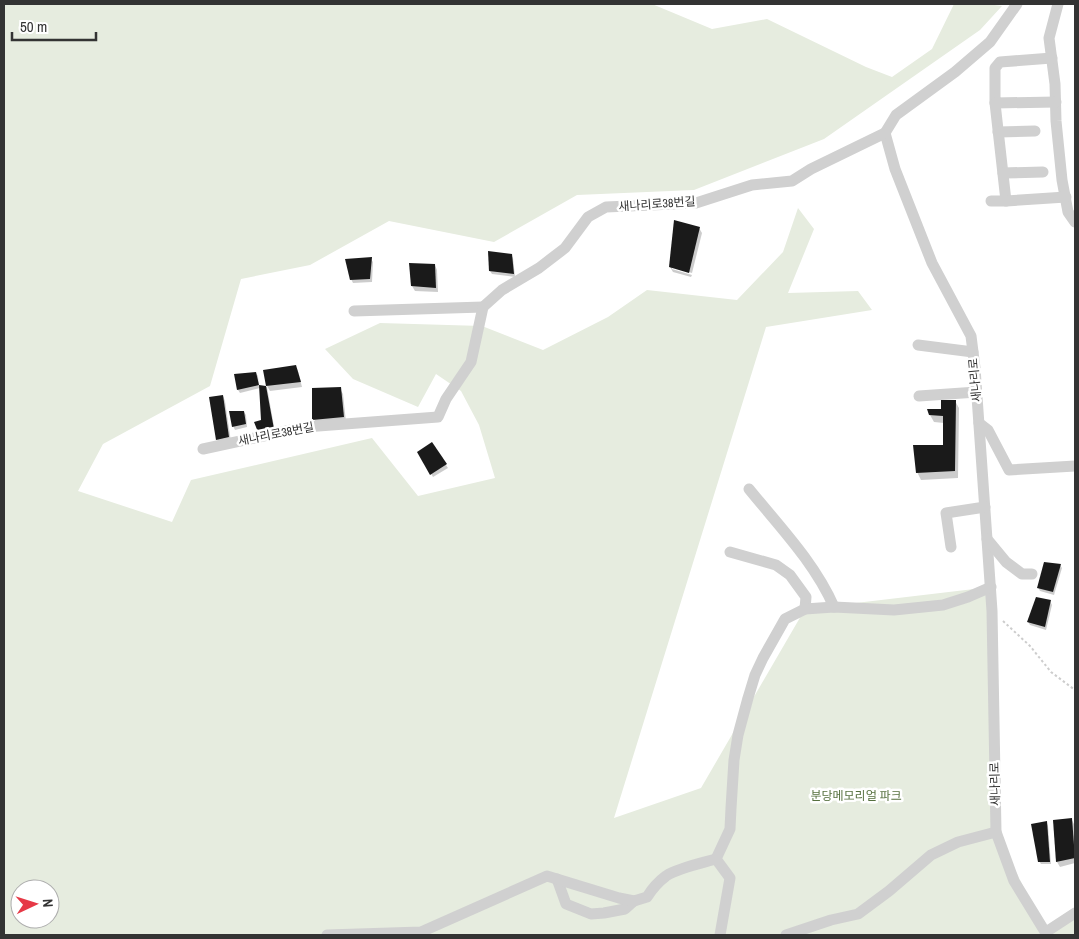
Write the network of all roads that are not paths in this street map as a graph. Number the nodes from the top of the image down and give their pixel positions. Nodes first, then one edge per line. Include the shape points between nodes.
1 (1017, 4) edge
2 (1058, 4) edge
3 (1052, 58) junction
4 (1056, 102) junction
5 (995, 103) junction
6 (1035, 131) dead end
7 (998, 132) junction
8 (884, 133) junction
9 (1043, 172) dead end
10 (1003, 173) junction
11 (1066, 197) junction
12 (991, 201) dead end
13 (1006, 201) junction
14 (1075, 222) edge
15 (483, 307) junction
16 (354, 311) dead end
17 (918, 345) dead end
18 (973, 352) junction
19 (977, 392) junction
20 (919, 396) dead end
21 (979, 422) junction
22 (203, 449) dead end
23 (1075, 466) edge
24 (749, 489) dead end
25 (985, 507) junction
26 (987, 539) junction
27 (951, 547) dead end
28 (730, 552) dead end
29 (1032, 574) dead end
30 (990, 587) junction
31 (834, 607) junction
32 (805, 609) junction
33 (996, 832) junction
34 (716, 859) junction
35 (557, 879) junction
36 (634, 900) junction
37 (1075, 913) edge
38 (1046, 934) edge
39 (327, 935) edge
40 (720, 935) edge
41 (786, 935) edge

1 - 8 street via 990,42 896,115
2 - 3 street via 1049,38
3 - 4 street
3 - 5 street via 1000,62 995,68
4 - 5 street
4 - 11 street
5 - 7 street
6 - 7 street
7 - 10 street
8 - 15 street, 새나리로38번길 via 792,181 752,185 696,203 606,207 588,217 564,248 539,268 502,290
8 - 18 street, 새나리로 via 894,170 932,263 971,336
9 - 10 street
10 - 13 street
11 - 13 street
11 - 14 street via 1068,212
12 - 13 street
15 - 16 street
15 - 22 street, 새나리로38번길 via 471,362 446,398 438,417 305,427
17 - 18 street
18 - 19 street, 새나리로
19 - 20 street
19 - 21 street, 새나리로
21 - 23 street via 988,430 1009,470
21 - 25 street, 새나리로
24 - 31 street via 811,566
25 - 26 street, 새나리로
25 - 27 street via 946,513
26 - 29 street via 1006,562 1022,574
26 - 30 street, 새나리로
28 - 32 street via 776,564 790,575 806,597
30 - 31 street via 968,598 943,604 894,610
30 - 33 street, 새나리로
31 - 32 street
32 - 34 street via 785,619 755,675 738,735 730,829
33 - 38 street, 새나리로 via 1014,881
33 - 41 street via 958,842 931,855 858,914
34 - 36 street via 667,876 647,897
34 - 40 street via 730,878
35 - 36 street
35 - 36 street via 566,904 591,914 624,909
35 - 39 street via 547,876 421,932
37 - 38 street

